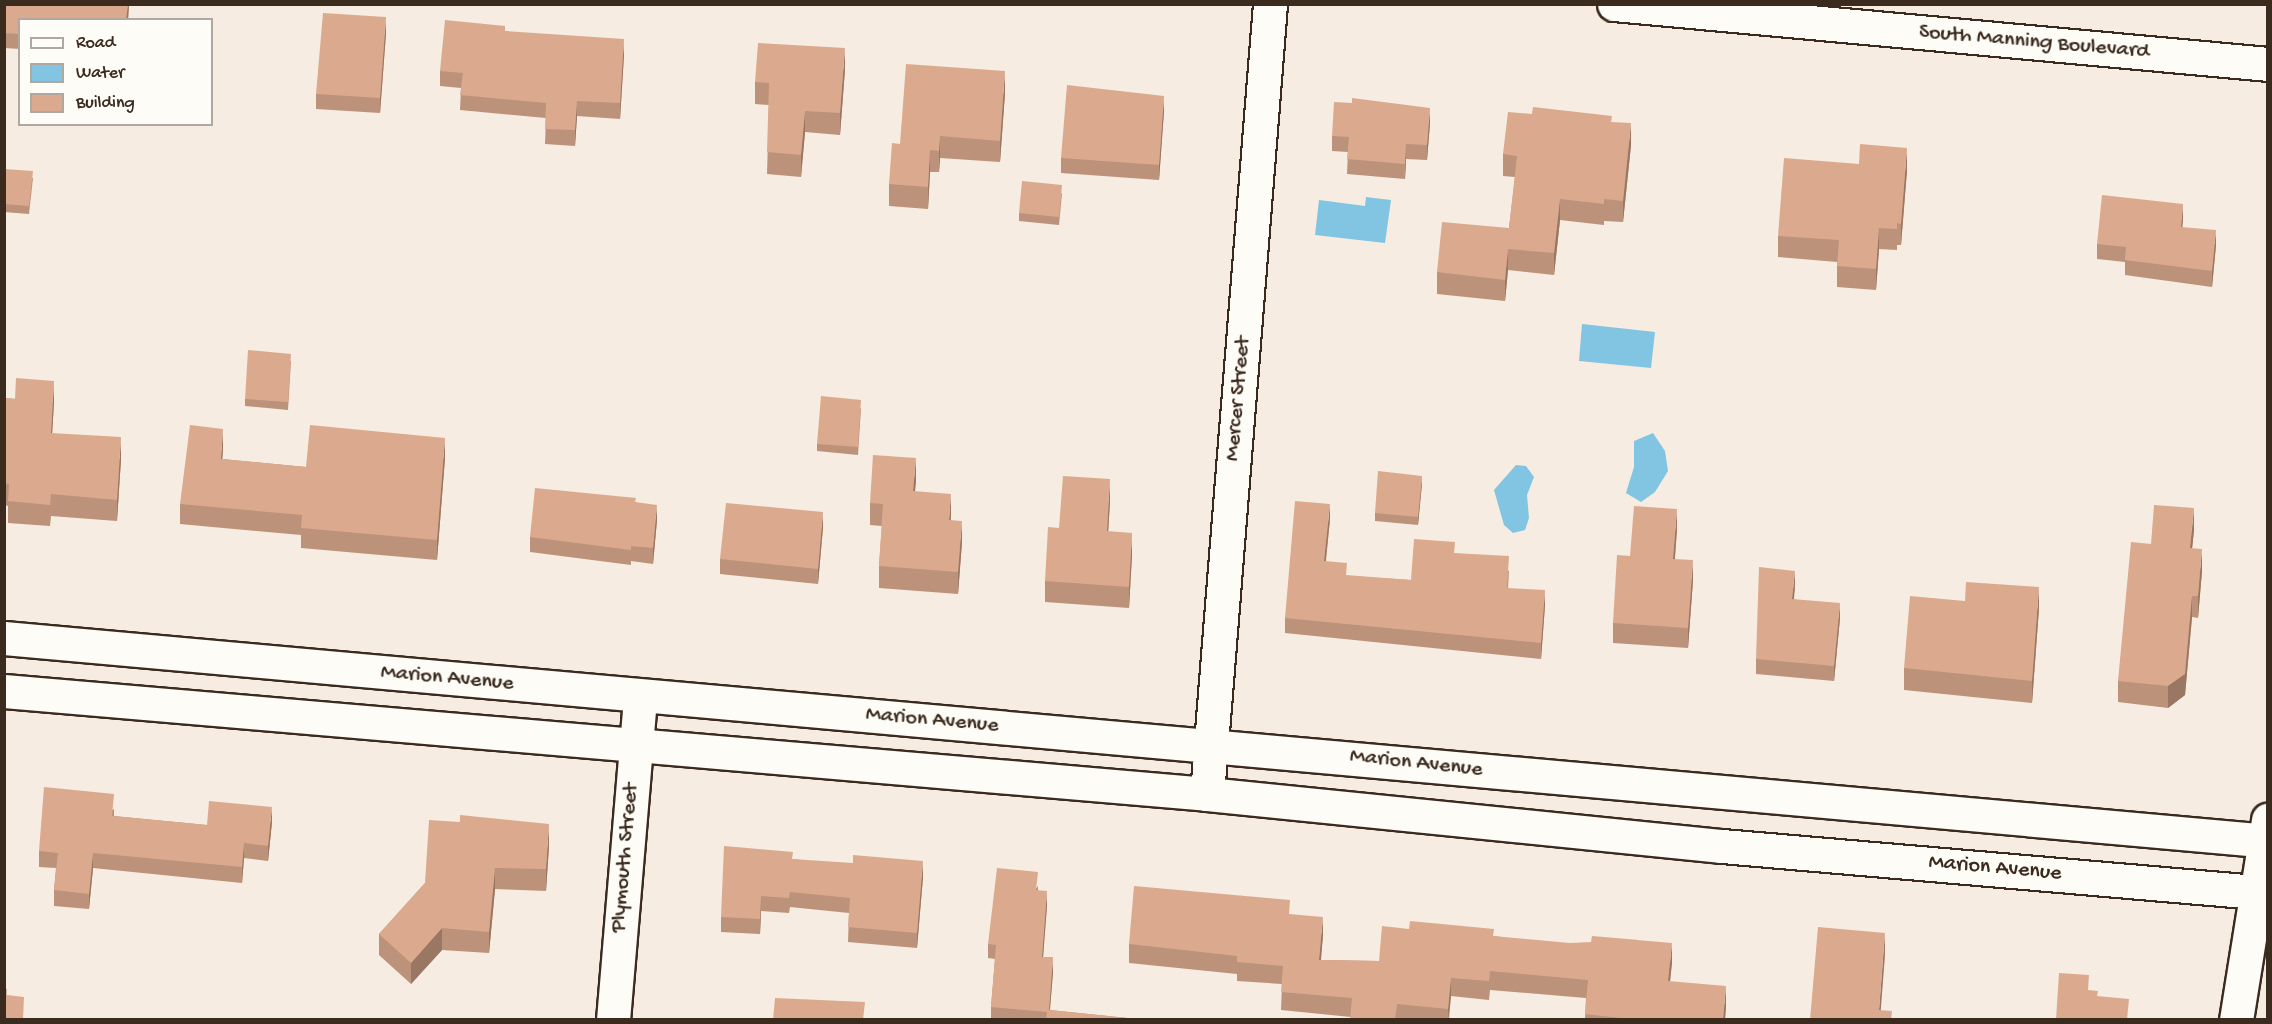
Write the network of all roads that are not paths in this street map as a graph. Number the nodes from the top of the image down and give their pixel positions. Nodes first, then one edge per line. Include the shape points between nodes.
1 (1270, 4) edge
2 (1614, 4) edge
3 (1802, 13) edge
4 (2268, 64) edge
5 (4, 638) edge
6 (133, 649) junction
7 (4, 691) edge
8 (640, 697) junction
9 (129, 702) junction
10 (1211, 744) junction
11 (636, 748) junction
12 (1207, 794) junction
13 (1730, 795) junction
14 (2267, 834) edge
15 (1722, 846) junction
16 (2263, 892) edge
17 (613, 1020) edge
18 (2236, 1020) edge

1 - 10 street, Mercer Street
2 - 3 street, South Manning Boulevard
3 - 4 street, South Manning Boulevard
5 - 6 street, Marion Avenue
6 - 8 street, Marion Avenue
6 - 9 street
7 - 9 street, Marion Avenue
8 - 10 street, Marion Avenue
8 - 11 street, Plymouth Street
9 - 11 street, Marion Avenue
10 - 12 street, Mercer Street
10 - 13 street, Marion Avenue
11 - 12 street, Marion Avenue
11 - 17 street, Plymouth Street
12 - 15 street, Marion Avenue
13 - 14 street, Marion Avenue
13 - 15 street
14 - 16 street
15 - 16 street, Marion Avenue
16 - 18 street

